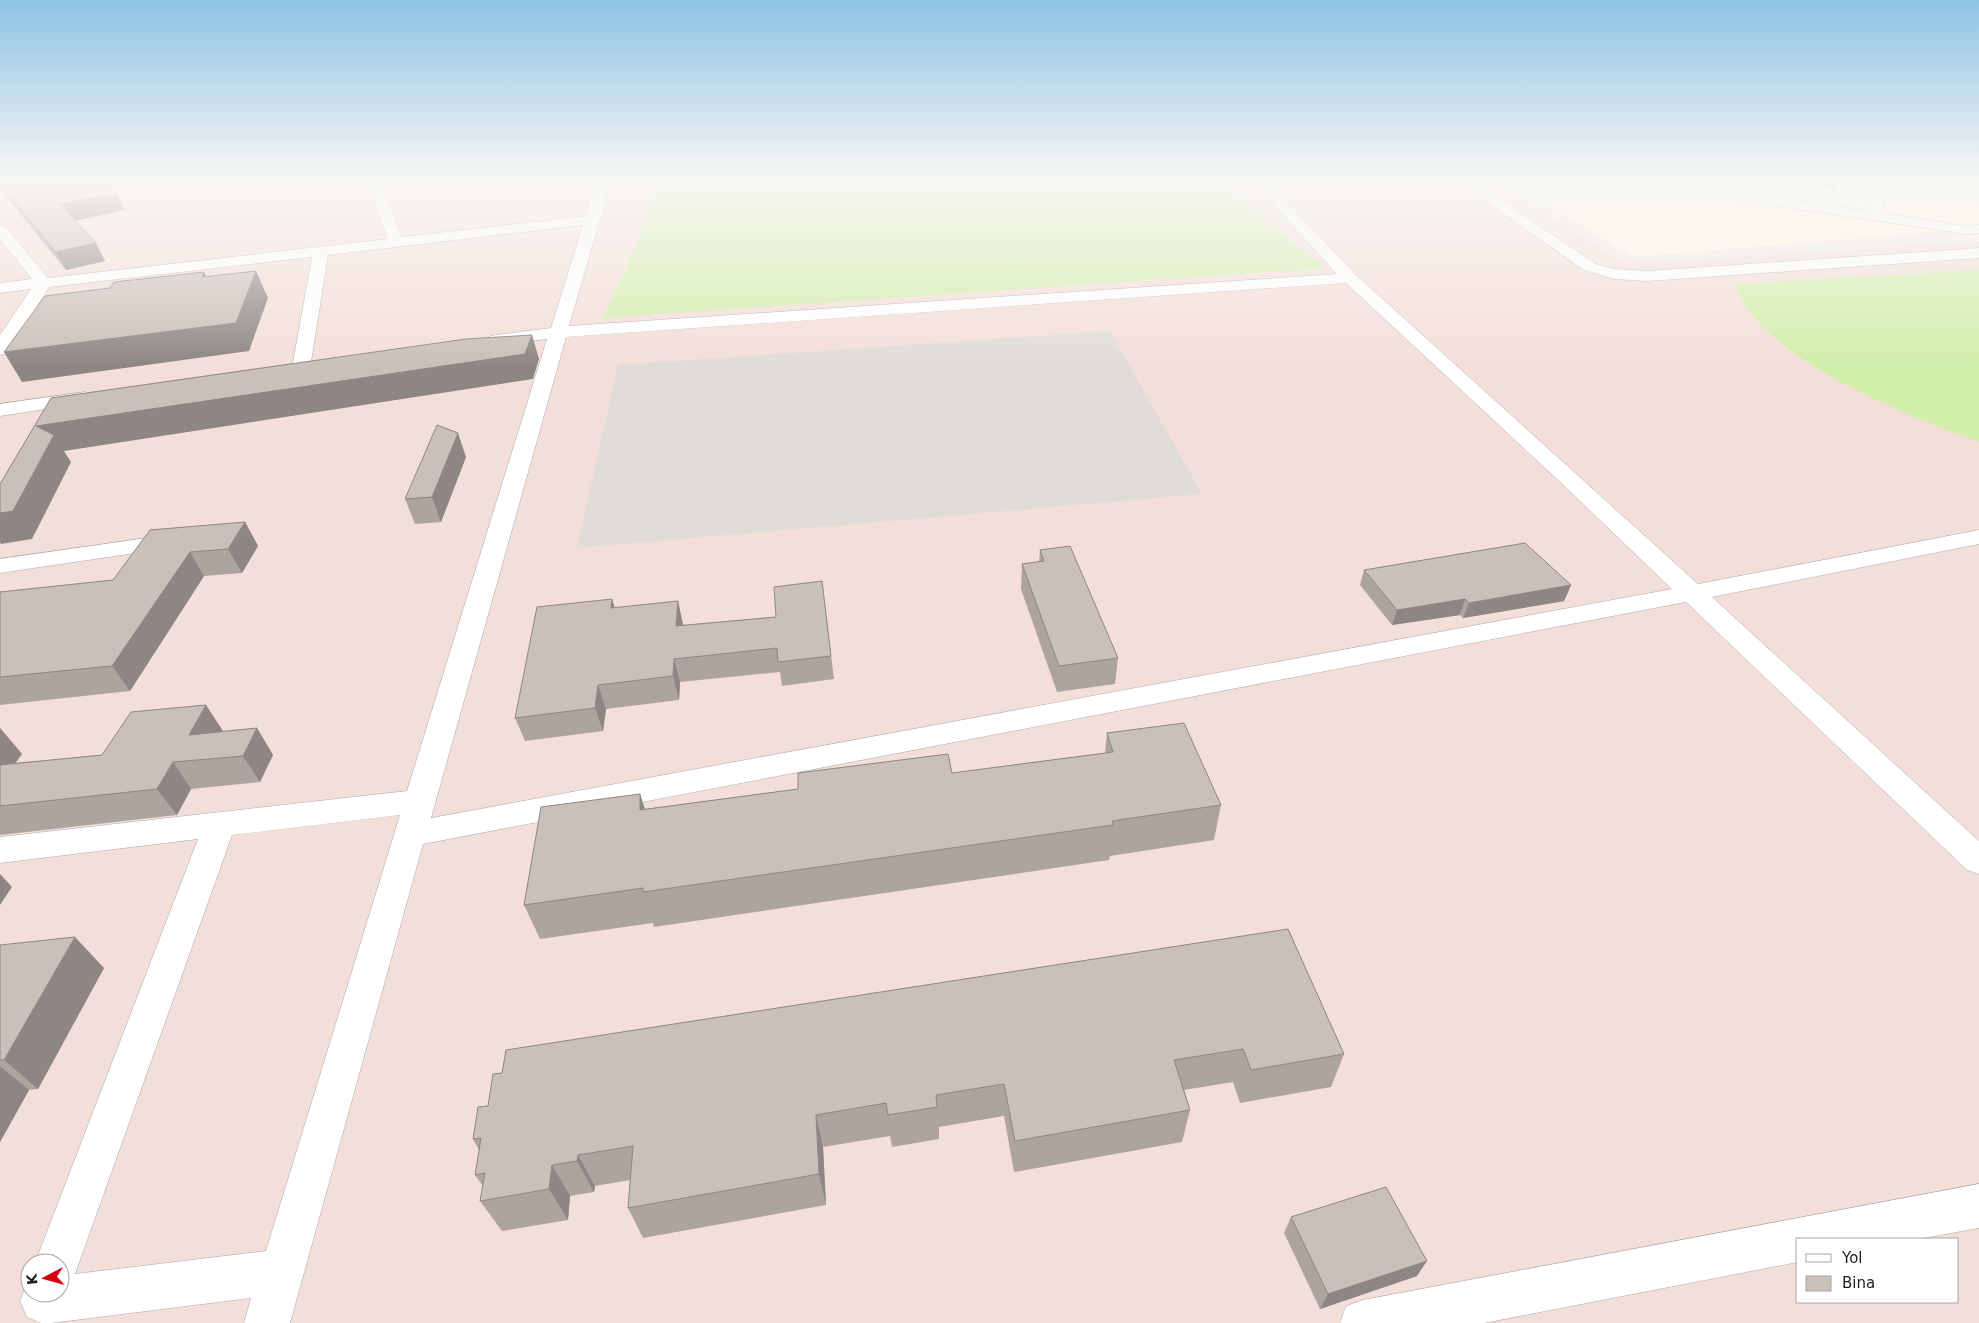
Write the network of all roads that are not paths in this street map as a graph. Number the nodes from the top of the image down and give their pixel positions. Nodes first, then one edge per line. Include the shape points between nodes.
1 (11, 243) edge
2 (397, 243) edge
3 (585, 243) edge
4 (1317, 243) edge
5 (1554, 243) edge
6 (320, 252) junction
7 (1979, 253) edge
8 (1350, 278) junction
9 (44, 283) junction
10 (0, 288) edge
11 (558, 332) junction
12 (482, 342) edge
13 (0, 349) edge
14 (320, 365) edge
15 (301, 368) junction
16 (281, 371) edge
17 (107, 395) edge
18 (0, 410) edge
19 (197, 537) edge
20 (1979, 537) edge
21 (0, 566) edge
22 (1691, 593) junction
23 (420, 801) junction
24 (220, 824) junction
25 (411, 834) junction
26 (0, 850) edge
27 (1979, 861) edge
28 (1979, 1206) edge
29 (1808, 1238) edge
30 (1796, 1240) edge
31 (61, 1253) edge
32 (282, 1272) junction
33 (70, 1298) edge
34 (267, 1323) edge
35 (1363, 1323) edge

1 - 9 street
2 - 6 street
3 - 11 street
4 - 8 street
5 - 7 street via 1590,267 1626,276
6 - 9 street
6 - 15 street
8 - 11 street
8 - 22 street
9 - 10 street
9 - 13 street
11 - 12 street
11 - 23 street
14 - 15 street
15 - 16 street
17 - 18 street
19 - 21 street
20 - 22 street
22 - 25 street
22 - 27 street
23 - 24 street
23 - 25 street
24 - 26 street
24 - 31 street
25 - 32 street
28 - 29 street
30 - 35 street
32 - 33 street
32 - 34 street

